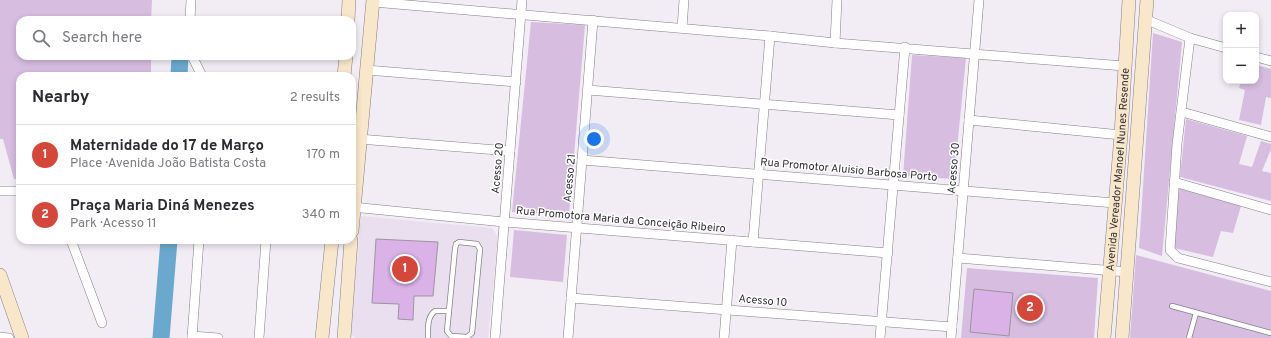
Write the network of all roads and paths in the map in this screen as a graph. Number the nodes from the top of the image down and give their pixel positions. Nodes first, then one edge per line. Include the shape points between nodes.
1 (191, 0) edge
2 (349, 0) edge
3 (522, 0) edge
4 (684, 0) edge
5 (837, 0) edge
6 (979, 0) edge
7 (1129, 0) edge
8 (1147, 0) edge
9 (373, 1) edge
10 (521, 14) junction
11 (190, 16) edge
12 (348, 16) edge
13 (1145, 19) junction
14 (593, 20) junction
15 (682, 28) junction
16 (770, 36) junction
17 (1190, 38) junction
18 (834, 43) junction
19 (1223, 47) edge
20 (905, 48) junction
21 (974, 53) junction
22 (1259, 58) edge
23 (194, 60) edge
24 (346, 60) edge
25 (1271, 61) edge
26 (1124, 66) junction
27 (366, 70) junction
28 (200, 72) edge
29 (344, 72) edge
30 (516, 82) junction
31 (588, 90) junction
32 (764, 104) junction
33 (1182, 112) junction
34 (900, 115) junction
35 (969, 120) junction
36 (1121, 135) junction
37 (1271, 136) edge
38 (359, 139) junction
39 (510, 151) junction
40 (582, 160) junction
41 (356, 173) edge
42 (759, 174) junction
43 (1174, 182) junction
44 (893, 185) junction
45 (0, 191) edge
46 (16, 191) edge
47 (963, 191) junction
48 (1114, 204) junction
49 (356, 207) edge
50 (1271, 210) edge
51 (504, 222) junction
52 (577, 228) junction
53 (732, 240) junction
54 (753, 242) junction
55 (72, 244) edge
56 (199, 244) edge
57 (266, 244) edge
58 (332, 244) edge
59 (351, 244) edge
60 (888, 253) junction
61 (958, 258) junction
62 (1109, 271) junction
63 (1126, 272) junction
64 (0, 275) edge
65 (1271, 282) edge
66 (571, 298) junction
67 (1172, 306) dead end
68 (726, 309) junction
69 (449, 311) junction
70 (1196, 313) junction
71 (882, 322) junction
72 (102, 323) dead end
73 (952, 328) junction
74 (1271, 333) edge
75 (0, 337) edge
76 (192, 337) edge
77 (9, 338) edge
78 (22, 338) edge
79 (218, 338) edge
80 (259, 338) edge
81 (322, 338) edge
82 (344, 338) edge
83 (428, 338) edge
84 (495, 338) edge
85 (568, 338) edge
86 (724, 338) edge
87 (880, 338) edge
88 (951, 338) edge
89 (1104, 338) edge
90 (1122, 338) edge
91 (1189, 338) edge

1 - 11 street
2 - 12 street
3 - 10 street, Acesso 20
4 - 15 street
5 - 18 street
6 - 21 street, Acesso 30
7 - 26 street, Avenida Vereador Manoel Nunes Resende
8 - 13 street, Avenida Vereador Manoel Nunes Resende
9 - 10 street
9 - 27 street
10 - 14 street
10 - 30 street, Acesso 20
13 - 17 street
13 - 63 street, Avenida Vereador Manoel Nunes Resende
14 - 15 street
14 - 31 street, Acesso 21
15 - 16 street
16 - 18 street
16 - 32 street
17 - 19 street
17 - 33 street
18 - 20 street
20 - 21 street
20 - 34 street
21 - 26 street
21 - 35 street, Acesso 30
22 - 25 street
23 - 28 street
24 - 29 street
26 - 36 street, Avenida Vereador Manoel Nunes Resende
27 - 30 street
27 - 38 street
30 - 39 street, Acesso 20
31 - 32 street
31 - 40 street, Acesso 21
32 - 34 street
32 - 42 street
33 - 37 street
33 - 43 street
34 - 44 street
35 - 36 street
35 - 47 street, Acesso 30
36 - 48 street, Avenida Vereador Manoel Nunes Resende
38 - 39 street
38 - 41 street
39 - 51 street, Acesso 20
40 - 42 street, Rua Promotor Aluisio Barbosa Porto
40 - 52 street, Acesso 21
42 - 44 street, Rua Promotor Aluisio Barbosa Porto
42 - 54 street
43 - 50 street
43 - 65 street via 1170,244 1172,253 1178,258
44 - 47 street, Rua Promotor Aluisio Barbosa Porto
44 - 60 street
45 - 46 street
47 - 48 street, Rua Promotor Aluisio Barbosa Porto
47 - 61 street, Acesso 30
48 - 62 street, Avenida Vereador Manoel Nunes Resende
49 - 51 street, Rua Promotora Maria da Conceição Ribeiro
51 - 52 street, Rua Promotora Maria da Conceição Ribeiro
51 - 84 street, Acesso 20
52 - 53 street, Rua Promotora Maria da Conceição Ribeiro
52 - 66 street, Acesso 21
53 - 54 street, Rua Promotora Maria da Conceição Ribeiro
53 - 68 street
54 - 60 street, Rua Promotora Maria da Conceição Ribeiro
55 - 72 street
56 - 76 street
57 - 80 street
58 - 81 street
59 - 82 street
60 - 71 street
61 - 62 street
61 - 73 street, Acesso 30
62 - 63 street
62 - 89 street, Avenida Vereador Manoel Nunes Resende
63 - 90 street, Avenida Vereador Manoel Nunes Resende
64 - 78 street
66 - 68 street, Acesso 10
66 - 85 street, Acesso 21
67 - 70 lane
68 - 71 street, Acesso 10
68 - 86 street
69 - 69 lane via 448,334 467,337 470,335 480,249 477,244 456,244
69 - 83 lane via 432,313 429,317
70 - 74 lane
70 - 91 lane
71 - 73 street, Acesso 10
71 - 87 street
73 - 88 street, Acesso 30
75 - 77 street
76 - 79 street

